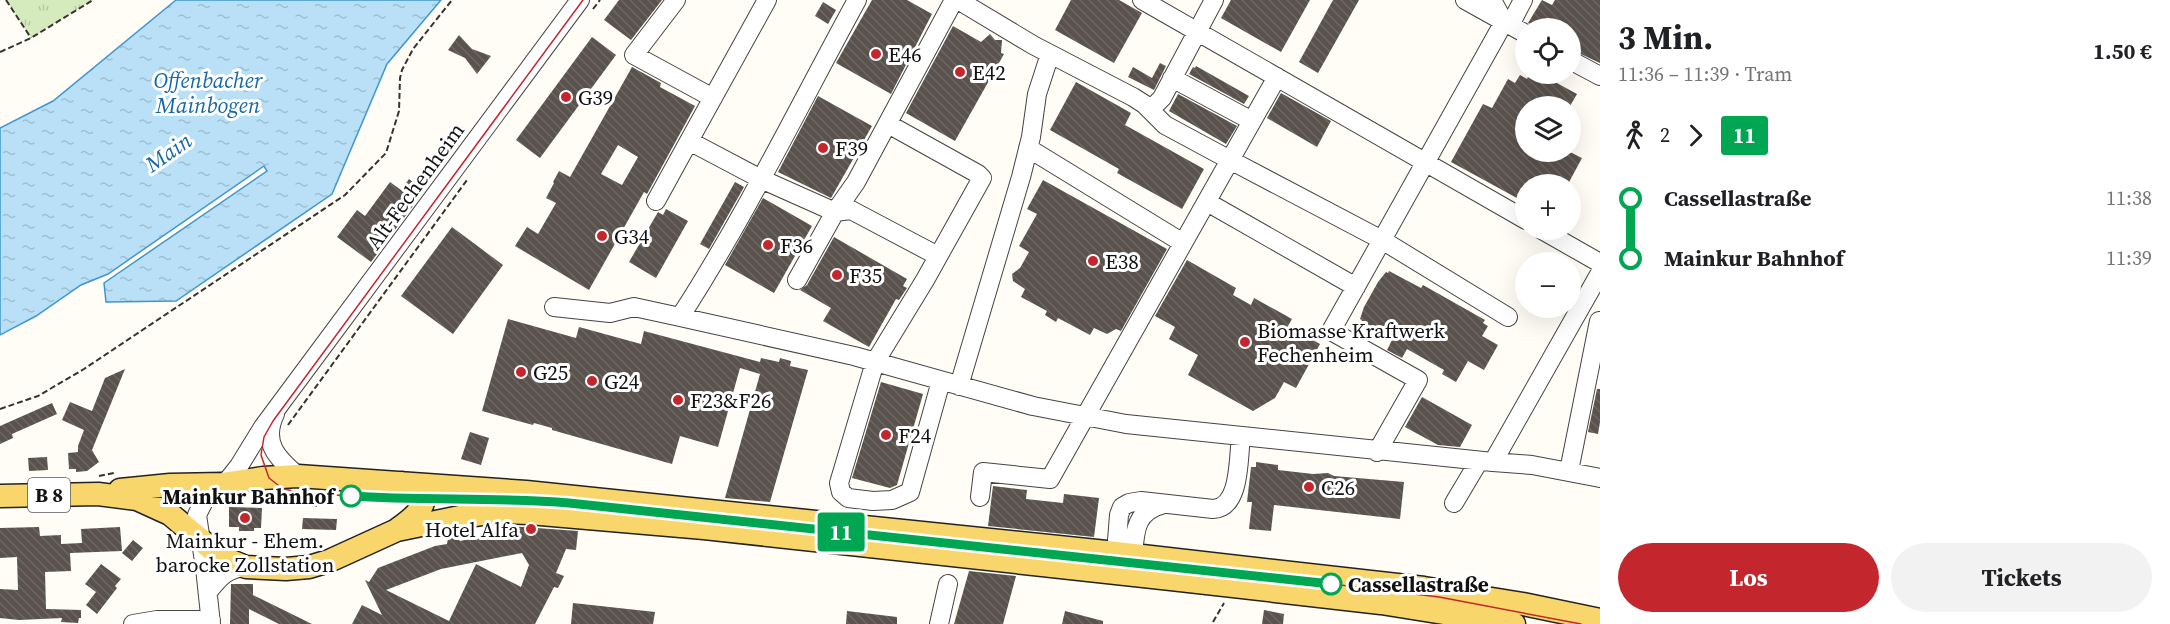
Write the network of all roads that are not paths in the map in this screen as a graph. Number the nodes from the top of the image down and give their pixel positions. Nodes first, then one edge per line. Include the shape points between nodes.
1 (676, 0) edge
2 (768, 0) edge
3 (857, 0) edge
4 (956, 0) edge
5 (1142, 0) edge
6 (1214, 0) edge
7 (1465, 0) edge
8 (1492, 0) edge
9 (1523, 0) edge
10 (587, 5) edge
11 (1513, 27) edge
12 (1198, 32) junction
13 (1050, 54) junction
14 (1581, 66) edge
15 (1277, 76) junction
16 (1600, 76) edge
17 (1172, 78) junction
18 (713, 98) junction
19 (1150, 110) junction
20 (1252, 121) junction
21 (888, 124) junction
22 (689, 141) junction
23 (1028, 148) junction
24 (1230, 160) junction
25 (1425, 162) junction
26 (761, 179) junction
27 (656, 201) dead end
28 (1207, 202) junction
29 (835, 212) junction
30 (1515, 214) edge
31 (1382, 240) junction
32 (1560, 240) edge
33 (1184, 243) junction
34 (938, 256) junction
35 (1600, 263) edge
36 (1600, 273) edge
37 (797, 280) dead end
38 (1356, 287) junction
39 (554, 307) dead end
40 (680, 316) junction
41 (1508, 317) dead end
42 (1599, 321) edge
43 (875, 362) junction
44 (950, 383) junction
45 (285, 399) junction
46 (1085, 416) junction
47 (1241, 437) junction
48 (1377, 452) junction
49 (1486, 462) junction
50 (1569, 471) junction
51 (1600, 478) edge
52 (298, 482) junction
53 (400, 483) junction
54 (223, 484) junction
55 (98, 494) junction
56 (0, 496) edge
57 (980, 497) dead end
58 (1454, 503) dead end
59 (1164, 504) junction
60 (397, 530) junction
61 (199, 537) junction
62 (1124, 554) junction
63 (246, 567) junction
64 (948, 584) dead end
65 (1407, 586) junction
66 (208, 592) junction
67 (1429, 617) edge
68 (1600, 620) edge
69 (211, 622) edge
70 (133, 624) edge
71 (939, 624) edge
72 (1514, 624) edge

1 - 18 street via 634,55
2 - 18 street
3 - 26 street
4 - 13 street
4 - 21 street
5 - 12 street
6 - 12 street
7 - 11 street
8 - 11 street
9 - 11 street
10 - 45 street, Alt-Fechenheim
11 - 25 street
12 - 15 street
12 - 17 street
13 - 19 street via 1117,88
13 - 23 street via 1037,94
14 - 16 street
15 - 20 street
15 - 25 street
17 - 19 street via 1162,98
17 - 20 street
18 - 22 street
19 - 24 street via 1165,124
20 - 24 street
21 - 29 street
21 - 34 street via 982,178
22 - 26 street
22 - 27 street
23 - 33 street
23 - 44 street via 997,262
24 - 28 street
24 - 31 street
25 - 30 street
25 - 31 street
26 - 29 street
26 - 40 street
28 - 33 street
28 - 38 street
29 - 34 street via 851,210
29 - 37 street
31 - 38 street
31 - 41 street
32 - 35 street
33 - 46 street
34 - 43 street
36 - 49 street
38 - 48 street via 1331,331 1418,380
39 - 40 street via 610,313 634,307
40 - 43 street
42 - 50 street
43 - 44 street
43 - 44 street via 839,483 848,498 892,500 910,492
44 - 46 street
45 - 52 street, Alt-Fechenheim via 272,423 270,439 278,458
45 - 54 street, Alt-Fechenheim
46 - 47 street
46 - 57 street via 1050,479 984,472
47 - 48 street
47 - 59 street via 1234,492 1227,504 1213,509
48 - 49 street
49 - 50 street
49 - 58 street
50 - 51 street
52 - 53 main road, B 8
52 - 54 main road, B 8
53 - 60 main road via 417,488 423,504
53 - 62 main road, B 8 via 526,492
54 - 55 main road, B 8 via 170,485
54 - 61 street, Alt-Fechenheim via 199,509
55 - 56 main road, B 8
55 - 61 main road, B 8 via 149,503
59 - 62 street via 1142,517
59 - 62 street via 1134,501 1122,507
60 - 63 main road, B 8 via 309,567
60 - 67 main road, B 8 via 496,512 587,517 1194,581
61 - 63 main road, B 8 via 221,557
61 - 66 street, Alt-Fechenheim
62 - 65 main road, B 8
63 - 66 street via 225,573
64 - 71 street
65 - 67 street via 1421,595
65 - 68 main road, B 8
66 - 69 street, Alt-Fechenheim
67 - 72 main road, B 8
69 - 70 street via 157,620

